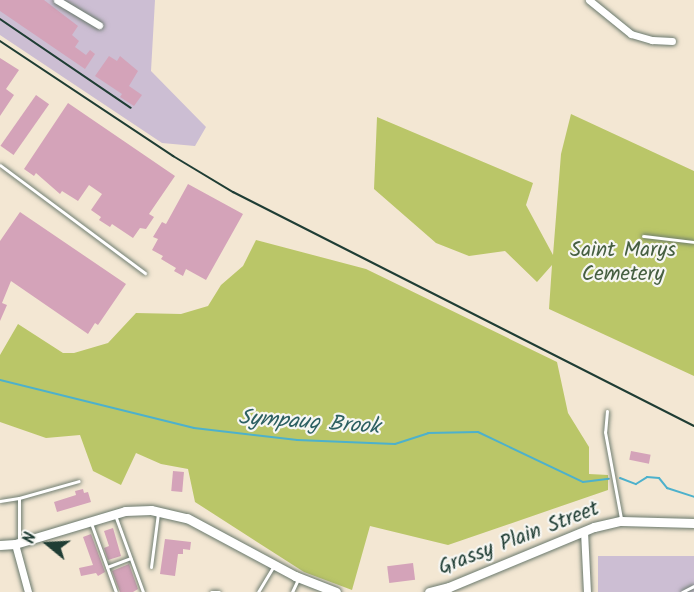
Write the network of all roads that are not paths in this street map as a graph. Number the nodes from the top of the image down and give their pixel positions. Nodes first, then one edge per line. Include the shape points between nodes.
1 (57, 0) edge
2 (589, 0) edge
3 (99, 25) dead end
4 (672, 41) dead end
5 (0, 165) edge
6 (643, 236) dead end
7 (694, 243) edge
8 (145, 273) dead end
9 (607, 411) dead end
10 (79, 481) dead end
11 (19, 498) junction
12 (0, 501) edge
13 (158, 511) junction
14 (114, 514) junction
15 (91, 521) junction
16 (621, 521) junction
17 (694, 523) edge
18 (584, 531) junction
19 (17, 543) junction
20 (0, 545) edge
21 (130, 558) junction
22 (274, 564) junction
23 (107, 567) junction
24 (151, 567) dead end
25 (298, 577) junction
26 (694, 586) edge
27 (28, 592) edge
28 (116, 592) edge
29 (143, 592) edge
30 (211, 592) edge
31 (219, 592) edge
32 (258, 592) edge
33 (292, 592) edge
34 (336, 592) edge
35 (429, 592) edge
36 (587, 592) edge
37 (682, 592) edge

1 - 3 street
2 - 4 street via 631,34
5 - 8 lane
6 - 7 lane
9 - 16 lane via 605,432
10 - 11 lane
11 - 12 lane
11 - 19 lane
13 - 14 main road
13 - 22 main road via 213,529
13 - 24 lane
14 - 15 main road
14 - 21 lane
15 - 19 main road
15 - 23 lane
16 - 17 main road, Grassy Plain Street
16 - 18 main road, Grassy Plain Street
18 - 35 main road, Grassy Plain Street
18 - 36 street
19 - 20 main road
19 - 27 street
21 - 23 lane
21 - 29 lane
22 - 25 main road
22 - 32 lane
23 - 28 lane
25 - 33 lane
25 - 34 main road
26 - 37 lane
30 - 31 lane

